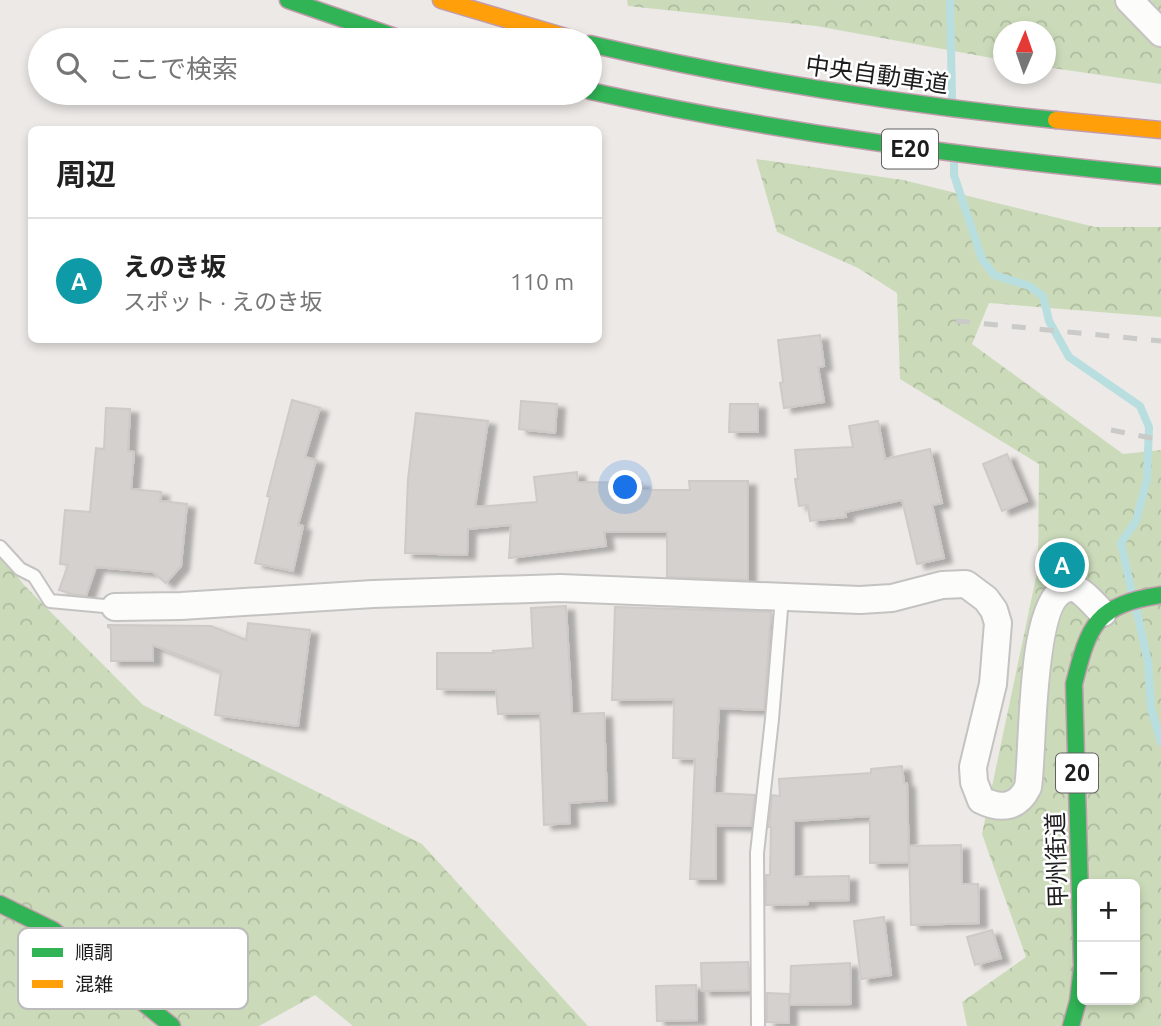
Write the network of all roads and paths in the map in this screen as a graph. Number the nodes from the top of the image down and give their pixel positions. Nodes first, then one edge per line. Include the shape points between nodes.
1 (288, 0) edge
2 (441, 0) edge
3 (1129, 0) edge
4 (369, 28) edge
5 (536, 28) edge
6 (1161, 33) edge
7 (602, 47) edge
8 (602, 95) edge
9 (1161, 130) edge
10 (1161, 176) edge
11 (0, 547) edge
12 (1156, 595) edge
13 (782, 597) junction
14 (115, 607) joint
15 (1114, 607) junction
16 (0, 904) edge
17 (49, 928) edge
18 (1081, 942) edge
19 (1077, 1005) edge
20 (151, 1009) edge
21 (172, 1026) edge
22 (758, 1026) edge
23 (1071, 1026) edge

1 - 4 highway
2 - 5 highway
3 - 6 street
7 - 9 highway, 中央自動車道 / E20 via 873,100
8 - 10 highway, E20 via 891,147
11 - 14 lane via 20,569 34,576 50,601
12 - 15 highway
13 - 14 street via 560,588
13 - 15 street via 892,598 966,584 986,598 998,623 993,684 973,767 981,800 993,806 1017,803 1028,787 1039,643 1054,597 1066,589 1077,589
13 - 22 lane via 757,853
15 - 18 highway, 甲州街道 / 20 via 1085,639 1074,684
16 - 17 highway
19 - 23 highway, 甲州街道 / 20
20 - 21 highway

